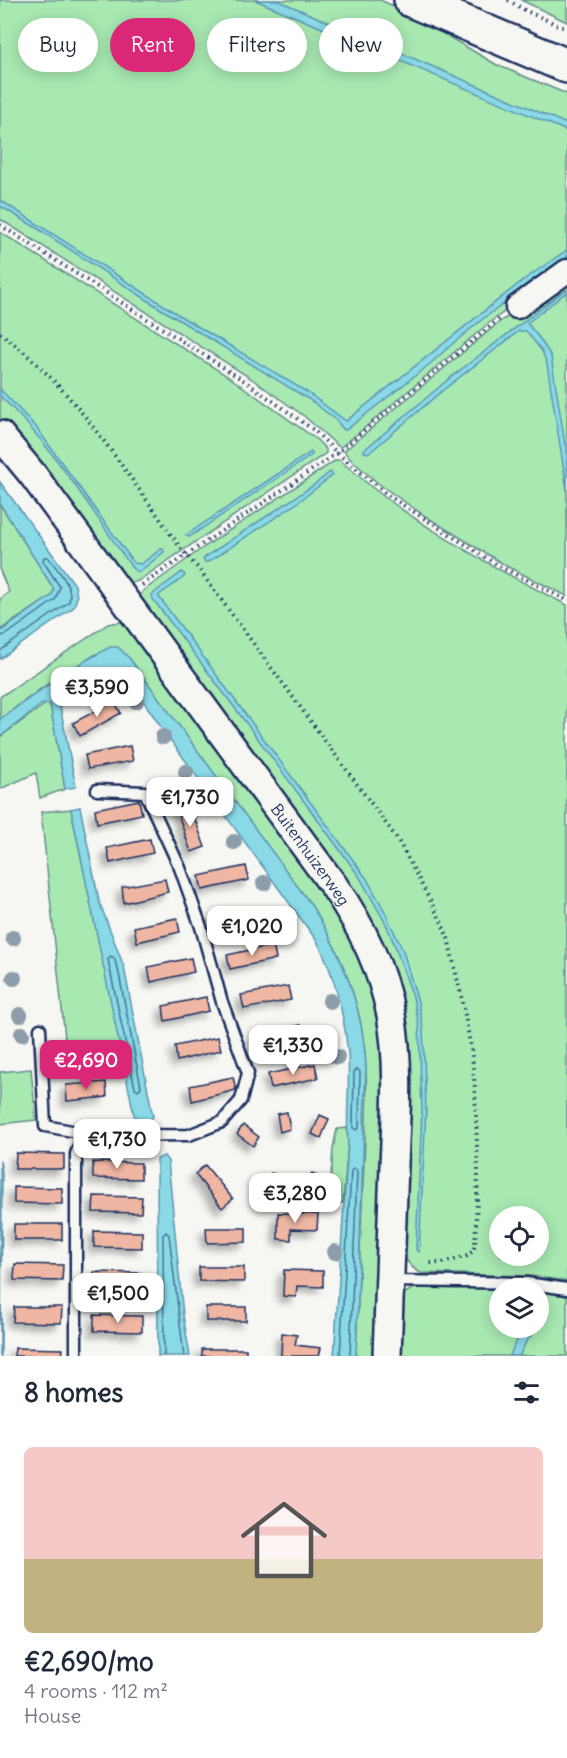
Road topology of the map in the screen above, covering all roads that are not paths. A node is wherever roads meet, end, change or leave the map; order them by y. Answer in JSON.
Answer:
{"nodes":[{"id":1,"x":411,"y":0,"type":"edge"},
{"id":2,"x":567,"y":66,"type":"edge"},
{"id":3,"x":567,"y":271,"type":"edge"},
{"id":4,"x":517,"y":306,"type":"road end"},
{"id":5,"x":0,"y":435,"type":"edge"},
{"id":6,"x":97,"y":790,"type":"dead end"},
{"id":7,"x":40,"y":1029,"type":"dead end"},
{"id":8,"x":84,"y":1133,"type":"junction"},
{"id":9,"x":390,"y":1272,"type":"junction"},
{"id":10,"x":567,"y":1289,"type":"edge"},
{"id":11,"x":76,"y":1356,"type":"edge"},
{"id":12,"x":387,"y":1356,"type":"edge"}],
"edges":[{"from":1,"to":2,"type":"main road"},
{"from":3,"to":4,"type":"street"},
{"from":5,"to":9,"type":"street","name":"Buitenhuizerweg"},
{"from":6,"to":8,"type":"lane"},
{"from":7,"to":8,"type":"lane"},
{"from":8,"to":11,"type":"lane"},
{"from":9,"to":10,"type":"lane"},
{"from":9,"to":12,"type":"street","name":"Buitenhuizerweg"}]}
